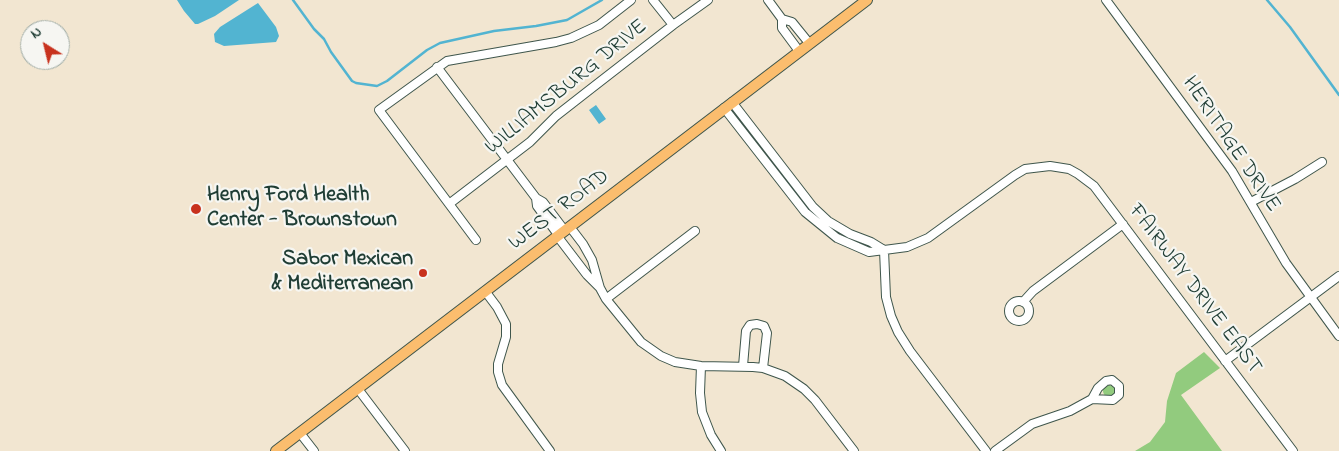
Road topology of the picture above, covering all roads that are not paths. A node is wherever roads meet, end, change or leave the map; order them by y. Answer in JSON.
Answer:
{"nodes":[{"id":1,"x":632,"y":0,"type":"edge"},
{"id":2,"x":654,"y":0,"type":"edge"},
{"id":3,"x":708,"y":0,"type":"edge"},
{"id":4,"x":768,"y":0,"type":"edge"},
{"id":5,"x":867,"y":0,"type":"edge"},
{"id":6,"x":1106,"y":0,"type":"edge"},
{"id":7,"x":782,"y":19,"type":"junction"},
{"id":8,"x":673,"y":25,"type":"junction"},
{"id":9,"x":809,"y":44,"type":"junction"},
{"id":10,"x":799,"y":52,"type":"junction"},
{"id":11,"x":436,"y":67,"type":"junction"},
{"id":12,"x":728,"y":105,"type":"junction"},
{"id":13,"x":507,"y":160,"type":"junction"},
{"id":14,"x":1322,"y":162,"type":"dead end"},
{"id":15,"x":790,"y":178,"type":"junction"},
{"id":16,"x":783,"y":184,"type":"junction"},
{"id":17,"x":1251,"y":202,"type":"junction"},
{"id":18,"x":449,"y":204,"type":"junction"},
{"id":19,"x":1123,"y":224,"type":"junction"},
{"id":20,"x":695,"y":232,"type":"dead end"},
{"id":21,"x":563,"y":233,"type":"junction"},
{"id":22,"x":476,"y":240,"type":"dead end"},
{"id":23,"x":884,"y":250,"type":"junction"},
{"id":24,"x":1339,"y":276,"type":"edge"},
{"id":25,"x":600,"y":288,"type":"junction"},
{"id":26,"x":485,"y":292,"type":"junction"},
{"id":27,"x":1310,"y":298,"type":"junction"},
{"id":28,"x":606,"y":299,"type":"junction"},
{"id":29,"x":1023,"y":302,"type":"dead end"},
{"id":30,"x":1339,"y":336,"type":"edge"},
{"id":31,"x":1225,"y":361,"type":"junction"},
{"id":32,"x":701,"y":366,"type":"junction"},
{"id":33,"x":742,"y":366,"type":"junction"},
{"id":34,"x":763,"y":368,"type":"junction"},
{"id":35,"x":358,"y":389,"type":"junction"},
{"id":36,"x":1092,"y":399,"type":"dead end"},
{"id":37,"x":300,"y":433,"type":"junction"},
{"id":38,"x":276,"y":451,"type":"edge"},
{"id":39,"x":314,"y":451,"type":"edge"},
{"id":40,"x":405,"y":451,"type":"edge"},
{"id":41,"x":550,"y":451,"type":"edge"},
{"id":42,"x":721,"y":451,"type":"edge"},
{"id":43,"x":854,"y":451,"type":"edge"},
{"id":44,"x":986,"y":451,"type":"edge"},
{"id":45,"x":995,"y":451,"type":"edge"},
{"id":46,"x":1293,"y":451,"type":"edge"}],
"edges":[{"from":1,"to":11,"type":"street"},
{"from":2,"to":8,"type":"street"},
{"from":3,"to":8,"type":"street","name":"WILLIAMSBURG DRIVE"},
{"from":4,"to":7,"type":"street"},
{"from":5,"to":9,"type":"main road","name":"WEST ROAD"},
{"from":6,"to":17,"type":"street","name":"HERITAGE DRIVE"},
{"from":7,"to":9,"type":"street"},
{"from":7,"to":10,"type":"street"},
{"from":8,"to":13,"type":"street","name":"WILLIAMSBURG DRIVE"},
{"from":9,"to":10,"type":"main road","name":"WEST ROAD"},
{"from":10,"to":12,"type":"main road","name":"WEST ROAD"},
{"from":11,"to":13,"type":"street"},
{"from":11,"to":18,"type":"street"},
{"from":12,"to":15,"type":"street"},
{"from":12,"to":16,"type":"street"},
{"from":12,"to":21,"type":"main road","name":"WEST ROAD"},
{"from":13,"to":18,"type":"street","name":"WILLIAMSBURG DRIVE"},
{"from":13,"to":21,"type":"street"},
{"from":14,"to":17,"type":"street"},
{"from":15,"to":16,"type":"street"},
{"from":15,"to":23,"type":"street"},
{"from":16,"to":23,"type":"street"},
{"from":17,"to":27,"type":"street","name":"HERITAGE DRIVE"},
{"from":18,"to":22,"type":"street"},
{"from":19,"to":23,"type":"street","name":"FAIRWAY DRIVE EAST"},
{"from":19,"to":29,"type":"street"},
{"from":19,"to":31,"type":"street","name":"FAIRWAY DRIVE EAST"},
{"from":20,"to":28,"type":"street"},
{"from":21,"to":25,"type":"street"},
{"from":21,"to":25,"type":"street"},
{"from":21,"to":26,"type":"main road","name":"WEST ROAD"},
{"from":23,"to":44,"type":"street"},
{"from":24,"to":27,"type":"street"},
{"from":25,"to":28,"type":"street"},
{"from":26,"to":35,"type":"main road","name":"WEST ROAD"},
{"from":26,"to":41,"type":"street"},
{"from":27,"to":30,"type":"street","name":"HERITAGE DRIVE"},
{"from":27,"to":31,"type":"street"},
{"from":28,"to":32,"type":"street"},
{"from":31,"to":46,"type":"street","name":"FAIRWAY DRIVE EAST"},
{"from":32,"to":33,"type":"street"},
{"from":32,"to":42,"type":"street"},
{"from":33,"to":34,"type":"street"},
{"from":33,"to":34,"type":"street"},
{"from":34,"to":43,"type":"street"},
{"from":35,"to":37,"type":"main road","name":"WEST ROAD"},
{"from":35,"to":40,"type":"street"},
{"from":36,"to":45,"type":"street"},
{"from":37,"to":38,"type":"main road","name":"WEST ROAD"},
{"from":37,"to":39,"type":"street"}]}
